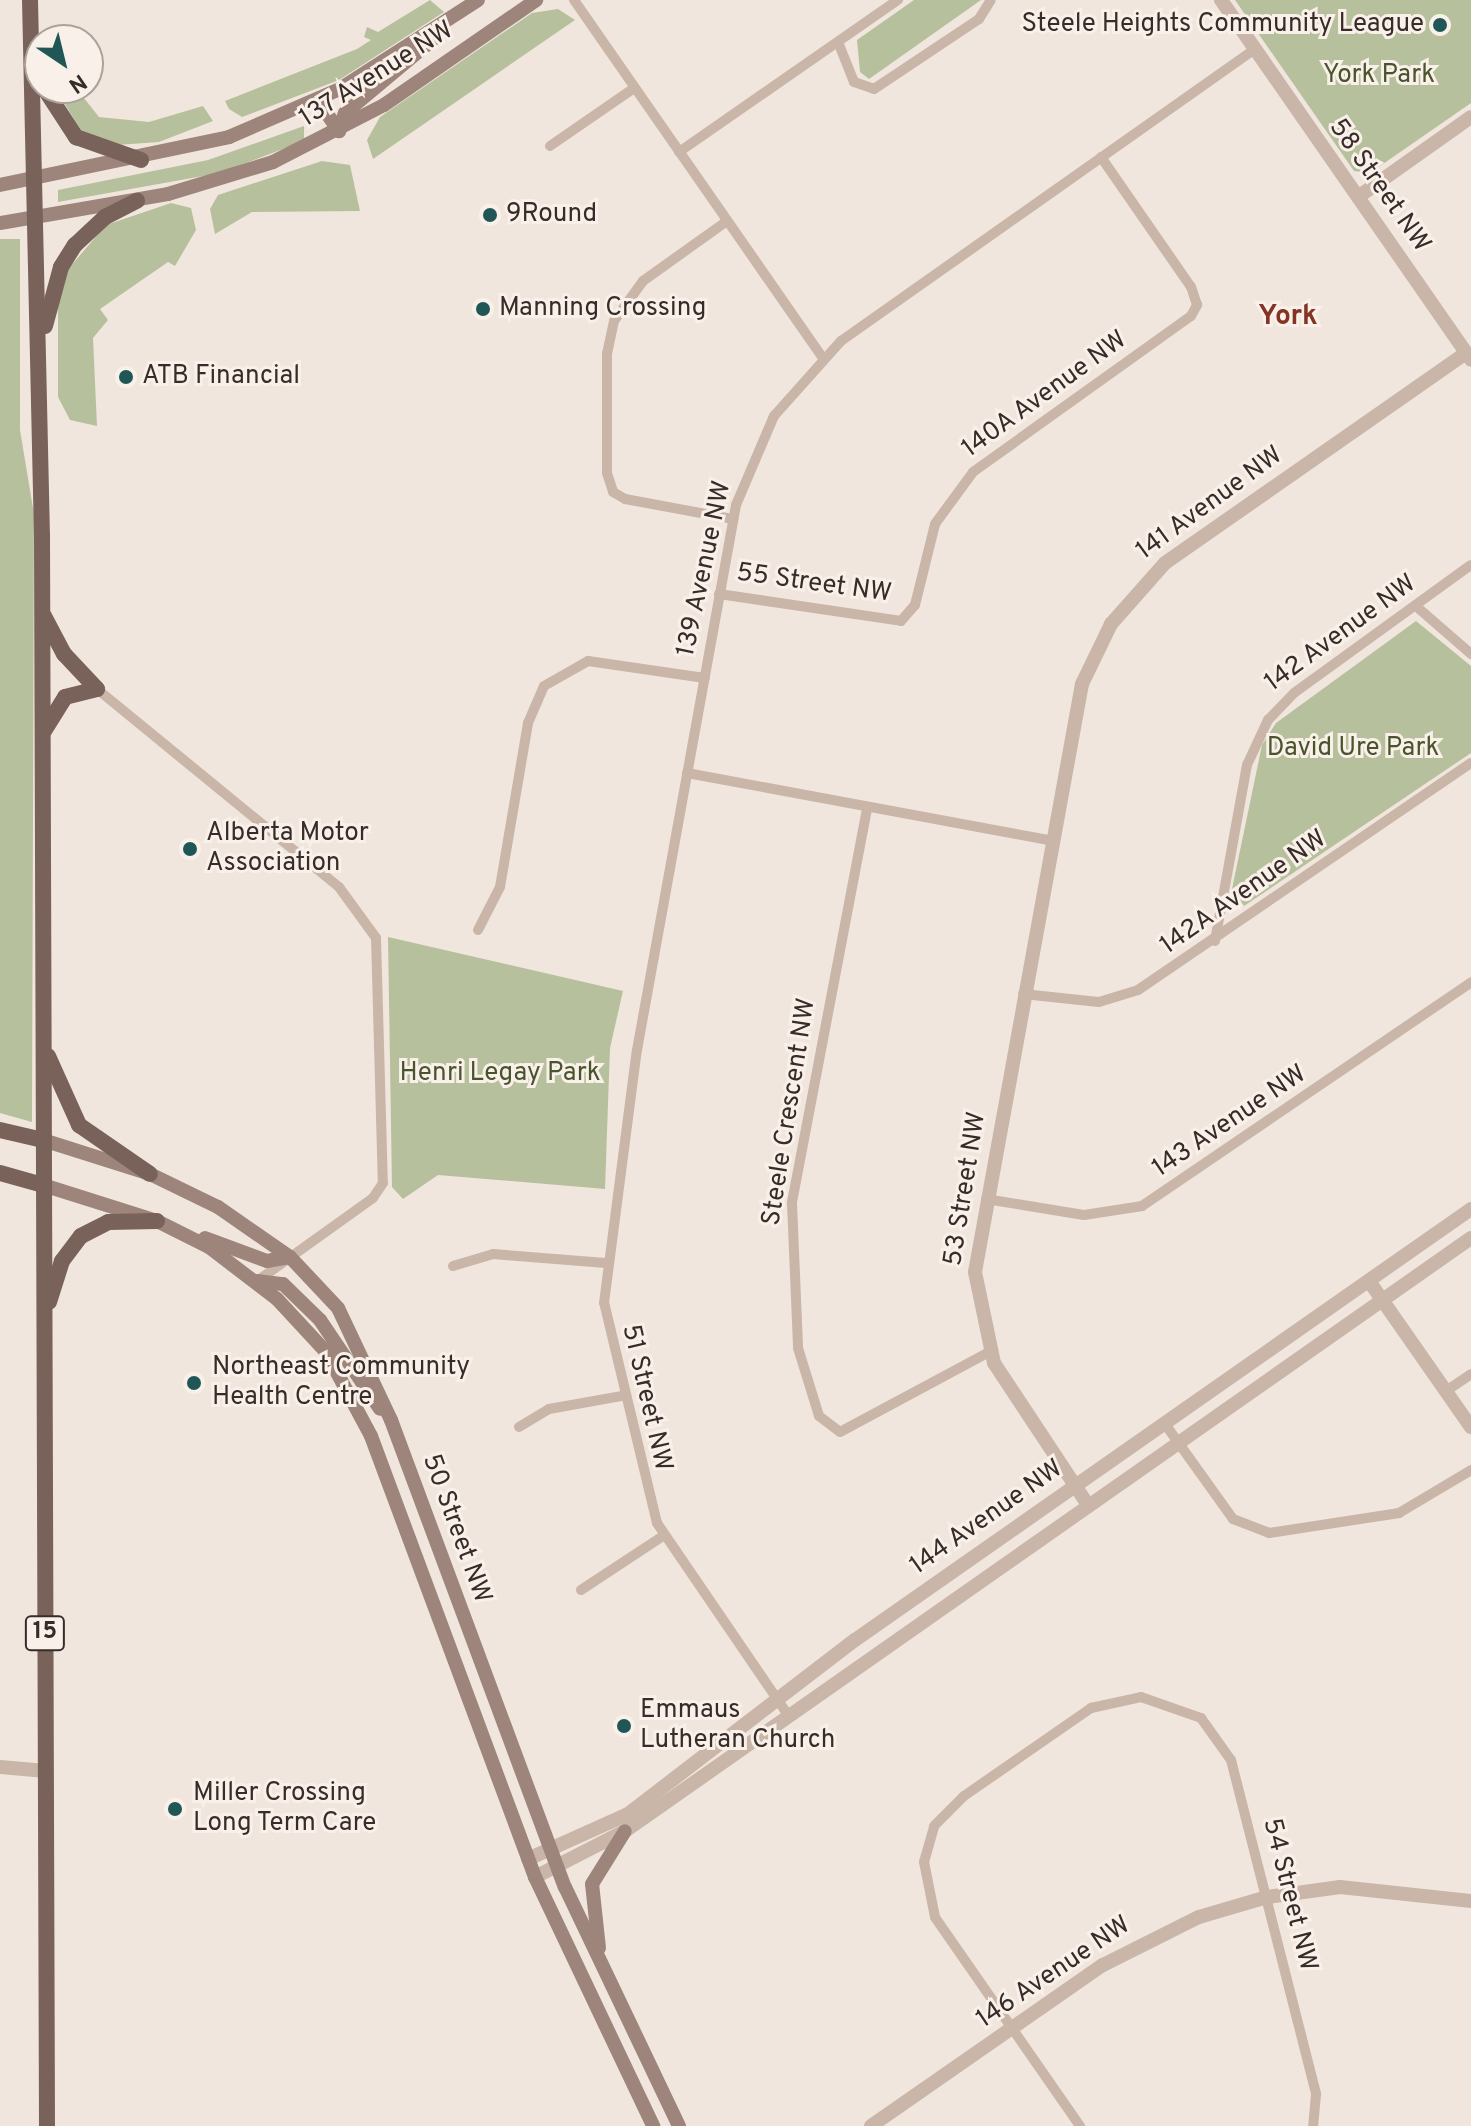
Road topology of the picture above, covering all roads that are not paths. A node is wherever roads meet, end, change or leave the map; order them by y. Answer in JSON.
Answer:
{"nodes":[{"id":1,"x":30,"y":0,"type":"edge"},
{"id":2,"x":478,"y":0,"type":"edge"},
{"id":3,"x":536,"y":0,"type":"edge"},
{"id":4,"x":898,"y":0,"type":"edge"},
{"id":5,"x":991,"y":0,"type":"edge"},
{"id":6,"x":1221,"y":0,"type":"edge"},
{"id":7,"x":580,"y":2,"type":"edge"},
{"id":8,"x":32,"y":24,"type":"edge"},
{"id":9,"x":838,"y":42,"type":"junction"},
{"id":10,"x":1255,"y":49,"type":"junction"},
{"id":11,"x":634,"y":88,"type":"junction"},
{"id":12,"x":318,"y":101,"type":"junction"},
{"id":13,"x":35,"y":104,"type":"edge"},
{"id":14,"x":54,"y":104,"type":"edge"},
{"id":15,"x":1471,"y":117,"type":"edge"},
{"id":16,"x":339,"y":131,"type":"junction"},
{"id":17,"x":550,"y":146,"type":"dead end"},
{"id":18,"x":679,"y":152,"type":"junction"},
{"id":19,"x":1101,"y":157,"type":"junction"},
{"id":20,"x":141,"y":160,"type":"junction"},
{"id":21,"x":36,"y":179,"type":"junction"},
{"id":22,"x":0,"y":185,"type":"edge"},
{"id":23,"x":1358,"y":197,"type":"junction"},
{"id":24,"x":137,"y":201,"type":"junction"},
{"id":25,"x":37,"y":217,"type":"junction"},
{"id":26,"x":727,"y":221,"type":"junction"},
{"id":27,"x":0,"y":223,"type":"edge"},
{"id":28,"x":39,"y":355,"type":"junction"},
{"id":29,"x":1468,"y":356,"type":"edge"},
{"id":30,"x":823,"y":358,"type":"junction"},
{"id":31,"x":733,"y":519,"type":"junction"},
{"id":32,"x":1471,"y":565,"type":"edge"},
{"id":33,"x":719,"y":594,"type":"junction"},
{"id":34,"x":1417,"y":607,"type":"junction"},
{"id":35,"x":42,"y":611,"type":"junction"},
{"id":36,"x":901,"y":621,"type":"joint"},
{"id":37,"x":1471,"y":654,"type":"edge"},
{"id":38,"x":705,"y":678,"type":"junction"},
{"id":39,"x":97,"y":689,"type":"junction"},
{"id":40,"x":42,"y":736,"type":"junction"},
{"id":41,"x":1471,"y":763,"type":"edge"},
{"id":42,"x":687,"y":773,"type":"junction"},
{"id":43,"x":867,"y":809,"type":"junction"},
{"id":44,"x":1050,"y":840,"type":"junction"},
{"id":45,"x":478,"y":930,"type":"dead end"},
{"id":46,"x":1215,"y":941,"type":"junction"},
{"id":47,"x":1471,"y":982,"type":"edge"},
{"id":48,"x":1023,"y":994,"type":"junction"},
{"id":49,"x":43,"y":1038,"type":"junction"},
{"id":50,"x":637,"y":1050,"type":"joint"},
{"id":51,"x":0,"y":1130,"type":"edge"},
{"id":52,"x":43,"y":1140,"type":"junction"},
{"id":53,"x":0,"y":1173,"type":"edge"},
{"id":54,"x":150,"y":1174,"type":"junction"},
{"id":55,"x":43,"y":1185,"type":"junction"},
{"id":56,"x":986,"y":1199,"type":"junction"},
{"id":57,"x":1471,"y":1209,"type":"edge"},
{"id":58,"x":162,"y":1223,"type":"junction"},
{"id":59,"x":1471,"y":1238,"type":"edge"},
{"id":60,"x":290,"y":1257,"type":"junction"},
{"id":61,"x":606,"y":1263,"type":"junction"},
{"id":62,"x":453,"y":1266,"type":"dead end"},
{"id":63,"x":257,"y":1281,"type":"junction"},
{"id":64,"x":1369,"y":1281,"type":"junction"},
{"id":65,"x":1383,"y":1300,"type":"junction"},
{"id":66,"x":43,"y":1323,"type":"junction"},
{"id":67,"x":989,"y":1352,"type":"junction"},
{"id":68,"x":1471,"y":1374,"type":"edge"},
{"id":69,"x":1446,"y":1391,"type":"junction"},
{"id":70,"x":621,"y":1396,"type":"junction"},
{"id":71,"x":391,"y":1420,"type":"junction"},
{"id":72,"x":1165,"y":1424,"type":"junction"},
{"id":73,"x":519,"y":1427,"type":"dead end"},
{"id":74,"x":1471,"y":1427,"type":"edge"},
{"id":75,"x":1179,"y":1443,"type":"junction"},
{"id":76,"x":1471,"y":1470,"type":"edge"},
{"id":77,"x":1075,"y":1485,"type":"junction"},
{"id":78,"x":1088,"y":1505,"type":"junction"},
{"id":79,"x":663,"y":1536,"type":"junction"},
{"id":80,"x":581,"y":1590,"type":"dead end"},
{"id":81,"x":777,"y":1699,"type":"junction"},
{"id":82,"x":788,"y":1715,"type":"junction"},
{"id":83,"x":0,"y":1767,"type":"edge"},
{"id":84,"x":46,"y":1771,"type":"junction"},
{"id":85,"x":625,"y":1831,"type":"junction"},
{"id":86,"x":550,"y":1851,"type":"junction"},
{"id":87,"x":528,"y":1859,"type":"junction"},
{"id":88,"x":557,"y":1868,"type":"junction"},
{"id":89,"x":535,"y":1877,"type":"junction"},
{"id":90,"x":1267,"y":1897,"type":"junction"},
{"id":91,"x":1471,"y":1901,"type":"edge"},
{"id":92,"x":611,"y":1991,"type":"junction"},
{"id":93,"x":1012,"y":2029,"type":"junction"},
{"id":94,"x":47,"y":2093,"type":"junction"},
{"id":95,"x":1315,"y":2120,"type":"edge"},
{"id":96,"x":47,"y":2126,"type":"edge"},
{"id":97,"x":55,"y":2126,"type":"edge"},
{"id":98,"x":653,"y":2126,"type":"edge"},
{"id":99,"x":679,"y":2126,"type":"edge"},
{"id":100,"x":871,"y":2126,"type":"edge"},
{"id":101,"x":1080,"y":2126,"type":"edge"}],
"edges":[{"from":1,"to":8,"type":"main road"},
{"from":2,"to":12,"type":"main road","name":"137 Avenue NW"},
{"from":2,"to":16,"type":"main road"},
{"from":3,"to":16,"type":"main road","name":"137 Avenue NW"},
{"from":4,"to":9,"type":"street"},
{"from":5,"to":9,"type":"street"},
{"from":6,"to":10,"type":"street","name":"58 Street NW"},
{"from":7,"to":11,"type":"street"},
{"from":9,"to":18,"type":"street"},
{"from":10,"to":19,"type":"street","name":"139 Avenue NW"},
{"from":10,"to":23,"type":"street","name":"58 Street NW"},
{"from":11,"to":17,"type":"street"},
{"from":11,"to":18,"type":"street"},
{"from":12,"to":16,"type":"main road"},
{"from":12,"to":20,"type":"main road","name":"137 Avenue NW"},
{"from":13,"to":21,"type":"main road"},
{"from":14,"to":20,"type":"main road"},
{"from":15,"to":23,"type":"street"},
{"from":16,"to":24,"type":"main road","name":"137 Avenue NW"},
{"from":18,"to":26,"type":"street"},
{"from":19,"to":30,"type":"street","name":"139 Avenue NW"},
{"from":19,"to":36,"type":"street","name":"140A Avenue NW"},
{"from":20,"to":21,"type":"main road","name":"137 Avenue NW"},
{"from":21,"to":22,"type":"main road","name":"137 Avenue NW"},
{"from":21,"to":25,"type":"main road"},
{"from":23,"to":29,"type":"street","name":"58 Street NW"},
{"from":24,"to":25,"type":"main road","name":"137 Avenue NW"},
{"from":24,"to":28,"type":"main road"},
{"from":25,"to":27,"type":"main road","name":"137 Avenue NW"},
{"from":25,"to":28,"type":"main road"},
{"from":26,"to":30,"type":"street"},
{"from":26,"to":31,"type":"street"},
{"from":28,"to":35,"type":"main road"},
{"from":29,"to":44,"type":"street","name":"141 Avenue NW"},
{"from":30,"to":31,"type":"street","name":"139 Avenue NW"},
{"from":31,"to":33,"type":"street","name":"139 Avenue NW"},
{"from":32,"to":34,"type":"street","name":"142 Avenue NW"},
{"from":33,"to":36,"type":"street","name":"55 Street NW"},
{"from":33,"to":38,"type":"street","name":"139 Avenue NW"},
{"from":34,"to":37,"type":"street"},
{"from":34,"to":46,"type":"street","name":"142 Avenue NW"},
{"from":35,"to":39,"type":"main road"},
{"from":35,"to":40,"type":"main road"},
{"from":38,"to":42,"type":"street","name":"139 Avenue NW"},
{"from":38,"to":45,"type":"street"},
{"from":39,"to":40,"type":"main road"},
{"from":39,"to":60,"type":"street"},
{"from":40,"to":49,"type":"main road"},
{"from":41,"to":46,"type":"street","name":"142A Avenue NW"},
{"from":42,"to":43,"type":"street"},
{"from":42,"to":50,"type":"street","name":"139 Avenue NW"},
{"from":43,"to":44,"type":"street"},
{"from":43,"to":67,"type":"street","name":"Steele Crescent NW"},
{"from":44,"to":48,"type":"street","name":"141 Avenue NW"},
{"from":46,"to":48,"type":"street","name":"142A Avenue NW"},
{"from":47,"to":56,"type":"street","name":"143 Avenue NW"},
{"from":48,"to":56,"type":"street","name":"53 Street NW"},
{"from":49,"to":52,"type":"main road"},
{"from":49,"to":54,"type":"main road"},
{"from":50,"to":61,"type":"street","name":"51 Street NW"},
{"from":51,"to":52,"type":"main road","name":"50 Street NW"},
{"from":52,"to":54,"type":"main road","name":"50 Street NW"},
{"from":52,"to":55,"type":"main road"},
{"from":53,"to":55,"type":"main road","name":"50 Street NW"},
{"from":54,"to":60,"type":"main road","name":"50 Street NW"},
{"from":55,"to":58,"type":"main road","name":"50 Street NW"},
{"from":55,"to":66,"type":"main road"},
{"from":56,"to":67,"type":"street","name":"53 Street NW"},
{"from":57,"to":64,"type":"street","name":"144 Avenue NW"},
{"from":58,"to":60,"type":"main road"},
{"from":58,"to":63,"type":"main road","name":"50 Street NW"},
{"from":58,"to":66,"type":"main road"},
{"from":59,"to":65,"type":"street","name":"144 Avenue NW"},
{"from":60,"to":63,"type":"street"},
{"from":60,"to":71,"type":"main road","name":"50 Street NW"},
{"from":61,"to":62,"type":"street"},
{"from":61,"to":70,"type":"street","name":"51 Street NW"},
{"from":63,"to":71,"type":"main road"},
{"from":63,"to":87,"type":"main road","name":"50 Street NW"},
{"from":64,"to":65,"type":"street"},
{"from":64,"to":72,"type":"street","name":"144 Avenue NW"},
{"from":65,"to":69,"type":"street"},
{"from":65,"to":75,"type":"street","name":"144 Avenue NW"},
{"from":66,"to":84,"type":"main road","number":"15"},
{"from":67,"to":77,"type":"street","name":"53 Street NW"},
{"from":68,"to":69,"type":"street"},
{"from":69,"to":74,"type":"street"},
{"from":70,"to":73,"type":"street"},
{"from":70,"to":79,"type":"street","name":"51 Street NW"},
{"from":71,"to":86,"type":"main road","name":"50 Street NW"},
{"from":72,"to":75,"type":"street"},
{"from":72,"to":77,"type":"street","name":"144 Avenue NW"},
{"from":75,"to":76,"type":"street"},
{"from":75,"to":78,"type":"street","name":"144 Avenue NW"},
{"from":77,"to":78,"type":"street","name":"53 Street NW"},
{"from":77,"to":81,"type":"street","name":"144 Avenue NW"},
{"from":78,"to":82,"type":"street","name":"144 Avenue NW"},
{"from":79,"to":80,"type":"street"},
{"from":79,"to":81,"type":"street","name":"51 Street NW"},
{"from":81,"to":82,"type":"street","name":"51 Street NW"},
{"from":81,"to":86,"type":"street","name":"144 Avenue NW"},
{"from":82,"to":85,"type":"street","name":"144 Avenue NW"},
{"from":83,"to":84,"type":"street"},
{"from":84,"to":94,"type":"main road"},
{"from":85,"to":88,"type":"street","name":"144 Avenue NW"},
{"from":85,"to":92,"type":"main road"},
{"from":86,"to":87,"type":"street","name":"144 Avenue NW"},
{"from":86,"to":88,"type":"main road","name":"50 Street NW"},
{"from":87,"to":89,"type":"main road","name":"50 Street NW"},
{"from":88,"to":89,"type":"street","name":"144 Avenue NW"},
{"from":88,"to":92,"type":"main road","name":"50 Street NW"},
{"from":89,"to":98,"type":"main road","name":"50 Street NW"},
{"from":90,"to":91,"type":"street","name":"146 Avenue NW"},
{"from":90,"to":93,"type":"street","name":"146 Avenue NW"},
{"from":90,"to":93,"type":"street","name":"54 Street NW"},
{"from":90,"to":95,"type":"street","name":"54 Street NW"},
{"from":92,"to":99,"type":"main road","name":"50 Street NW"},
{"from":93,"to":100,"type":"street","name":"146 Avenue NW"},
{"from":93,"to":101,"type":"street"},
{"from":94,"to":96,"type":"main road"},
{"from":94,"to":97,"type":"main road"}]}
